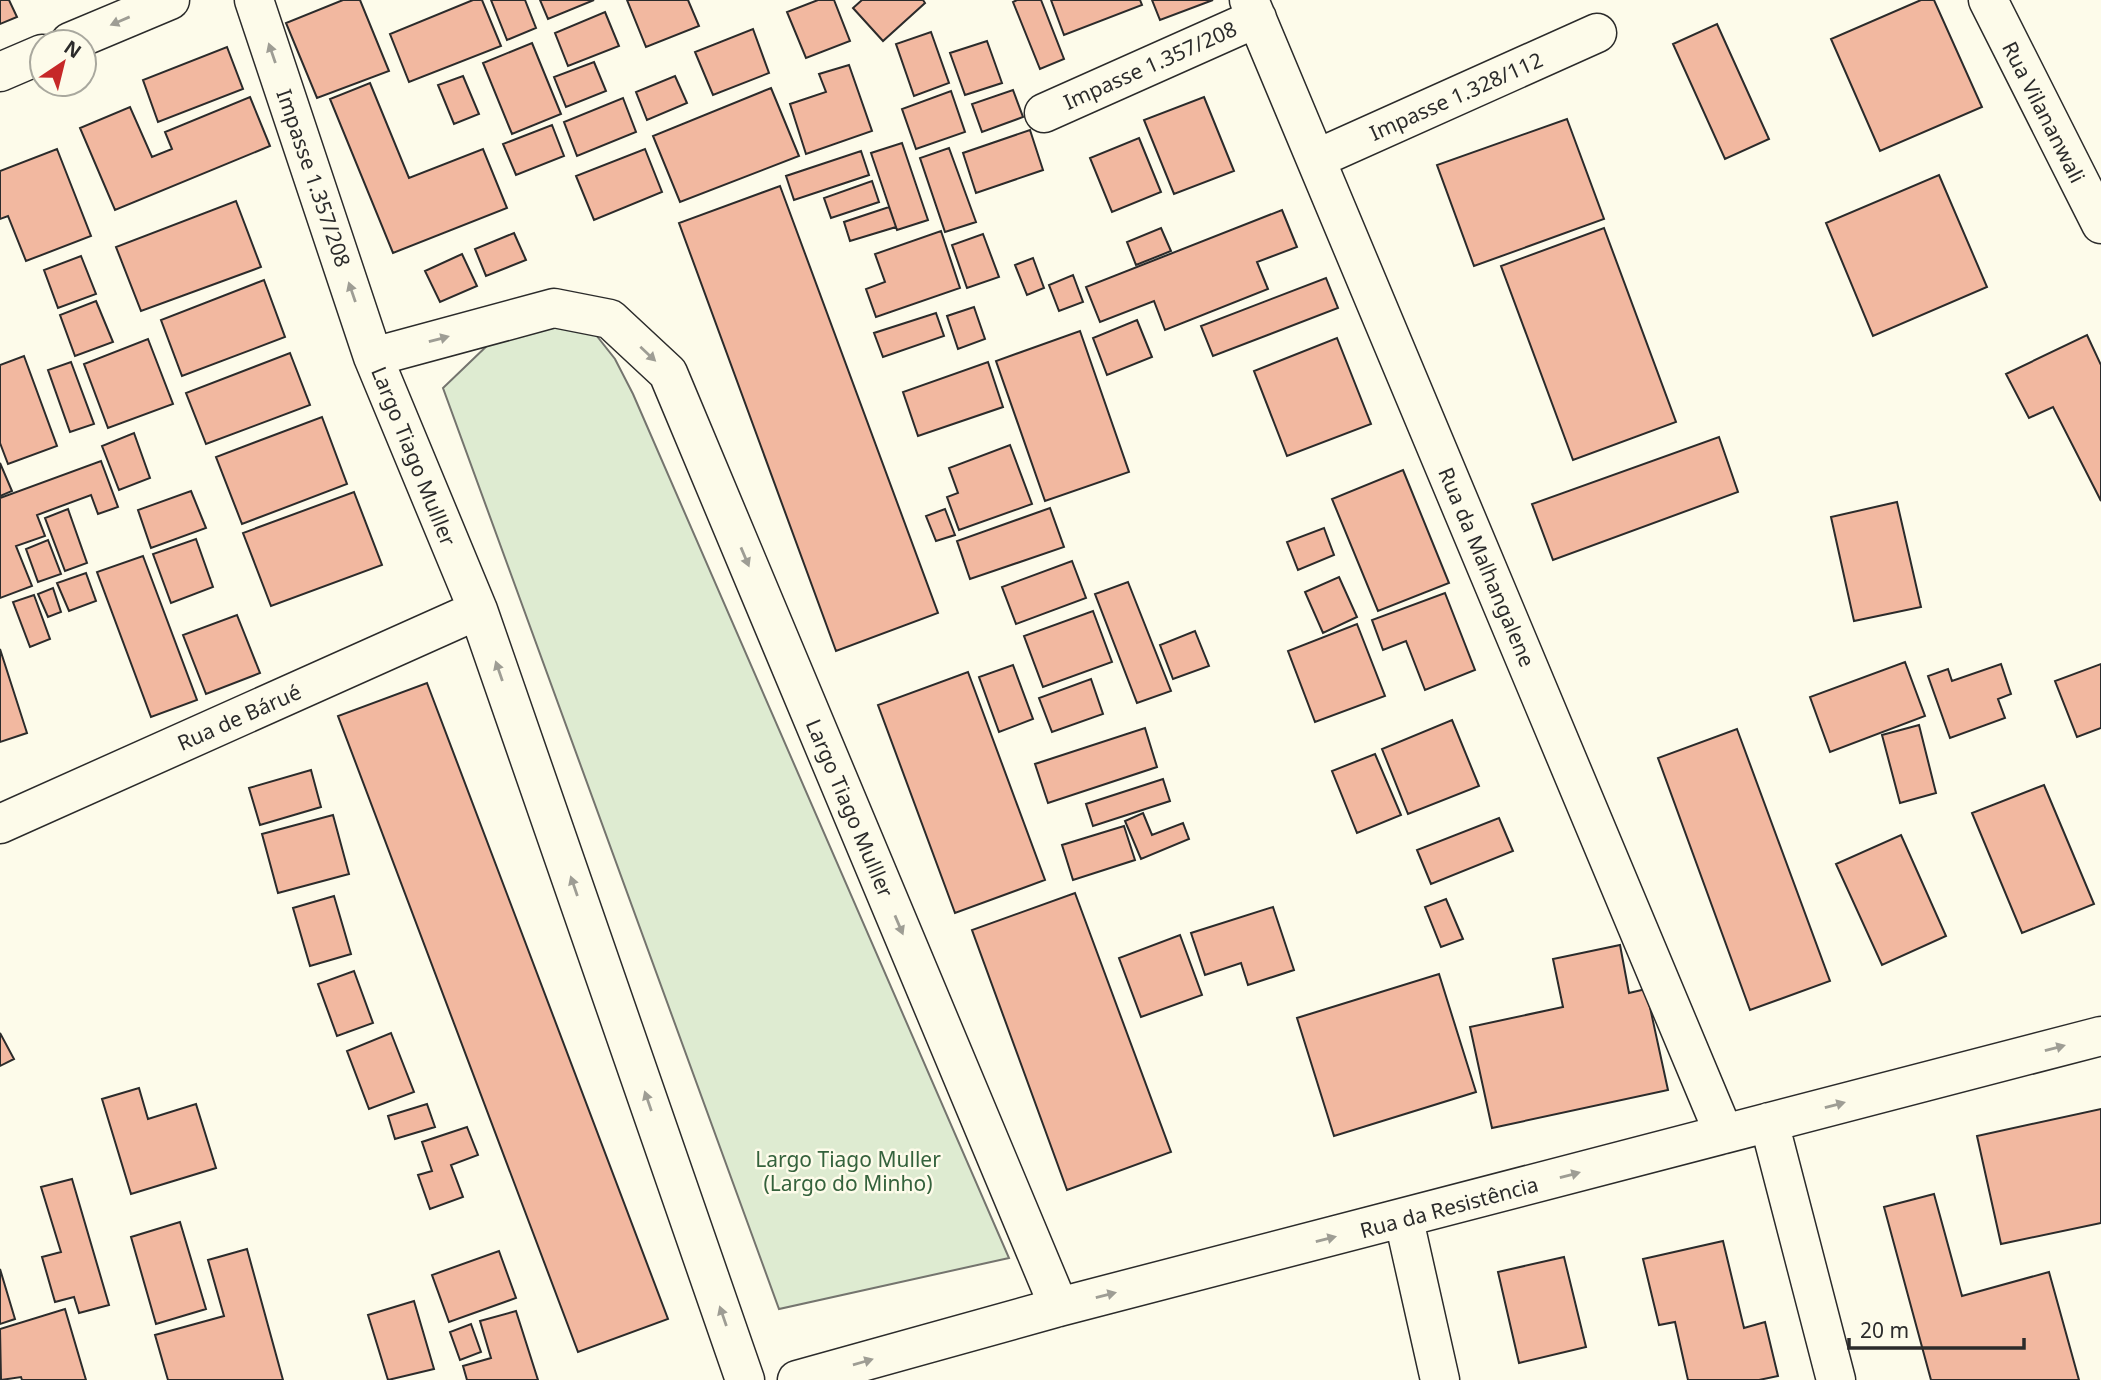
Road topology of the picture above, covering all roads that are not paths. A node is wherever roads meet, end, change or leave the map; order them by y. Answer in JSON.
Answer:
{"nodes":[{"id":1,"x":170,"y":0,"type":"edge"},
{"id":2,"x":254,"y":0,"type":"edge"},
{"id":3,"x":1988,"y":0,"type":"edge"},
{"id":4,"x":1253,"y":9,"type":"edge"},
{"id":5,"x":98,"y":30,"type":"edge"},
{"id":6,"x":1597,"y":33,"type":"dead end"},
{"id":7,"x":28,"y":60,"type":"edge"},
{"id":8,"x":0,"y":72,"type":"edge"},
{"id":9,"x":1044,"y":113,"type":"dead end"},
{"id":10,"x":1315,"y":159,"type":"junction"},
{"id":11,"x":2101,"y":224,"type":"edge"},
{"id":12,"x":373,"y":357,"type":"junction"},
{"id":13,"x":478,"y":610,"type":"junction"},
{"id":14,"x":0,"y":824,"type":"edge"},
{"id":15,"x":2101,"y":1036,"type":"edge"},
{"id":16,"x":1769,"y":1122,"type":"junction"},
{"id":17,"x":1724,"y":1134,"type":"junction"},
{"id":18,"x":1404,"y":1220,"type":"junction"},
{"id":19,"x":1059,"y":1307,"type":"junction"},
{"id":20,"x":745,"y":1380,"type":"edge"},
{"id":21,"x":797,"y":1380,"type":"edge"},
{"id":22,"x":1440,"y":1380,"type":"edge"},
{"id":23,"x":1836,"y":1380,"type":"edge"}],
"edges":[{"from":1,"to":5,"type":"street","one_way":true},
{"from":12,"to":2,"type":"street","name":"Impasse 1.357/208","one_way":true},
{"from":3,"to":11,"type":"street","name":"Rua Vilananwali"},
{"from":4,"to":9,"type":"street","name":"Impasse 1.357/208"},
{"from":4,"to":10,"type":"street","name":"Rua da Malhangalene"},
{"from":6,"to":10,"type":"street","name":"Impasse 1.328/112"},
{"from":7,"to":8,"type":"street"},
{"from":10,"to":17,"type":"street","name":"Rua da Malhangalene"},
{"from":12,"to":13,"type":"street","name":"Largo Tiago Mulller"},
{"from":12,"to":19,"type":"street","name":"Largo Tiago Mulller","one_way":true},
{"from":13,"to":14,"type":"street","name":"Rua de Bárué"},
{"from":20,"to":13,"type":"street","name":"Largo Tiago Mulller","one_way":true},
{"from":16,"to":15,"type":"street","name":"Rua da Resistência","one_way":true},
{"from":16,"to":17,"type":"street","name":"Rua da Resistência"},
{"from":16,"to":23,"type":"street"},
{"from":18,"to":17,"type":"street","name":"Rua da Resistência","one_way":true},
{"from":19,"to":18,"type":"street","name":"Rua da Resistência","one_way":true},
{"from":18,"to":22,"type":"street"},
{"from":21,"to":19,"type":"street","name":"Rua da Resistência","one_way":true}]}
